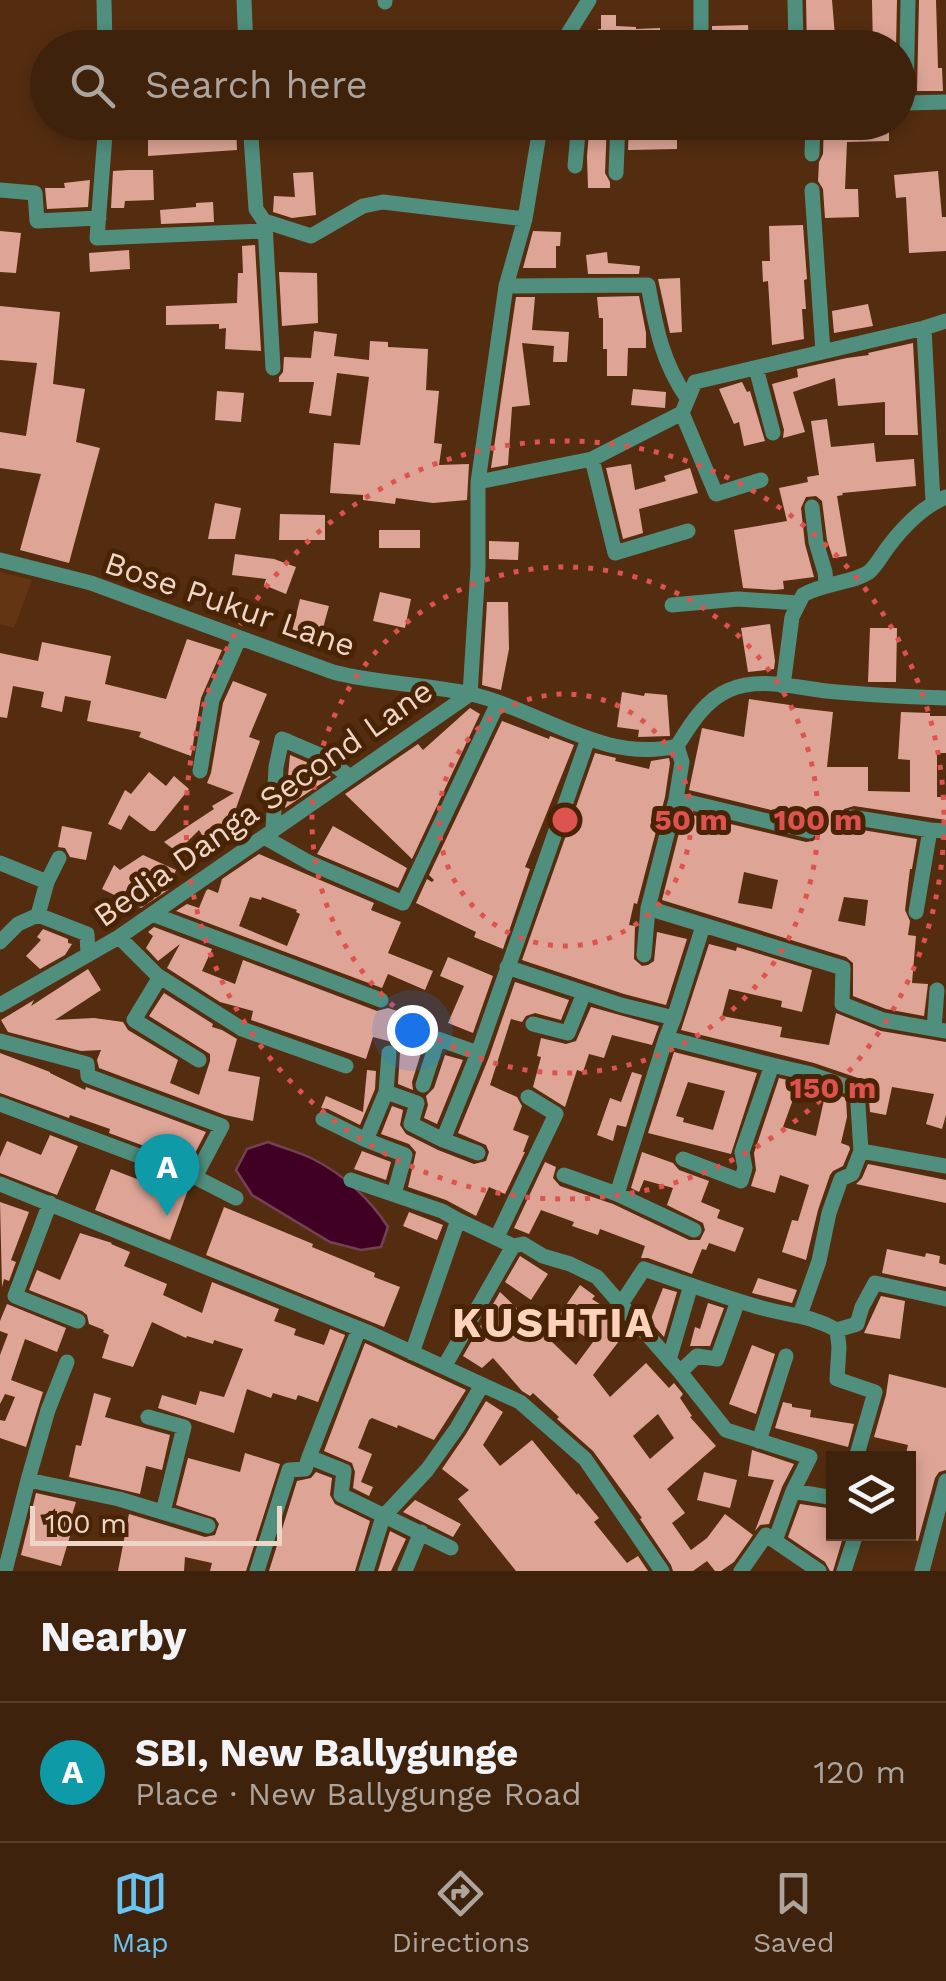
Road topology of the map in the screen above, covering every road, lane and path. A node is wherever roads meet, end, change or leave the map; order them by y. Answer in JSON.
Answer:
{"nodes":[{"id":1,"x":104,"y":0,"type":"edge"},
{"id":2,"x":244,"y":0,"type":"edge"},
{"id":3,"x":589,"y":0,"type":"edge"},
{"id":4,"x":701,"y":0,"type":"edge"},
{"id":5,"x":796,"y":0,"type":"edge"},
{"id":6,"x":908,"y":0,"type":"edge"},
{"id":7,"x":105,"y":30,"type":"edge"},
{"id":8,"x":245,"y":30,"type":"edge"},
{"id":9,"x":570,"y":30,"type":"edge"},
{"id":10,"x":701,"y":30,"type":"edge"},
{"id":11,"x":796,"y":30,"type":"edge"},
{"id":12,"x":906,"y":30,"type":"edge"},
{"id":13,"x":946,"y":102,"type":"edge"},
{"id":14,"x":916,"y":103,"type":"edge"},
{"id":15,"x":107,"y":140,"type":"edge"},
{"id":16,"x":251,"y":140,"type":"edge"},
{"id":17,"x":538,"y":140,"type":"edge"},
{"id":18,"x":577,"y":140,"type":"edge"},
{"id":19,"x":617,"y":140,"type":"edge"},
{"id":20,"x":812,"y":140,"type":"edge"},
{"id":21,"x":812,"y":154,"type":"dead end"},
{"id":22,"x":575,"y":166,"type":"dead end"},
{"id":23,"x":616,"y":174,"type":"dead end"},
{"id":24,"x":0,"y":190,"type":"edge"},
{"id":25,"x":812,"y":190,"type":"dead end"},
{"id":26,"x":99,"y":218,"type":"junction"},
{"id":27,"x":524,"y":219,"type":"junction"},
{"id":28,"x":264,"y":221,"type":"junction"},
{"id":29,"x":506,"y":286,"type":"junction"},
{"id":30,"x":946,"y":321,"type":"edge"},
{"id":31,"x":924,"y":328,"type":"junction"},
{"id":32,"x":823,"y":352,"type":"junction"},
{"id":33,"x":273,"y":368,"type":"dead end"},
{"id":34,"x":756,"y":368,"type":"junction"},
{"id":35,"x":685,"y":406,"type":"junction"},
{"id":36,"x":773,"y":433,"type":"dead end"},
{"id":37,"x":592,"y":458,"type":"junction"},
{"id":38,"x":761,"y":480,"type":"dead end"},
{"id":39,"x":478,"y":482,"type":"junction"},
{"id":40,"x":939,"y":500,"type":"edge"},
{"id":41,"x":812,"y":508,"type":"dead end"},
{"id":42,"x":688,"y":530,"type":"dead end"},
{"id":43,"x":0,"y":560,"type":"edge"},
{"id":44,"x":826,"y":584,"type":"junction"},
{"id":45,"x":798,"y":603,"type":"junction"},
{"id":46,"x":672,"y":605,"type":"dead end"},
{"id":47,"x":239,"y":639,"type":"junction"},
{"id":48,"x":783,"y":686,"type":"junction"},
{"id":49,"x":470,"y":694,"type":"junction"},
{"id":50,"x":946,"y":698,"type":"edge"},
{"id":51,"x":498,"y":703,"type":"junction"},
{"id":52,"x":588,"y":739,"type":"junction"},
{"id":53,"x":677,"y":746,"type":"junction"},
{"id":54,"x":200,"y":771,"type":"dead end"},
{"id":55,"x":350,"y":776,"type":"junction"},
{"id":56,"x":676,"y":799,"type":"junction"},
{"id":57,"x":852,"y":817,"type":"dead end"},
{"id":58,"x":938,"y":830,"type":"edge"},
{"id":59,"x":809,"y":831,"type":"dead end"},
{"id":60,"x":268,"y":834,"type":"junction"},
{"id":61,"x":59,"y":858,"type":"dead end"},
{"id":62,"x":0,"y":863,"type":"edge"},
{"id":63,"x":47,"y":882,"type":"junction"},
{"id":64,"x":648,"y":908,"type":"junction"},
{"id":65,"x":916,"y":912,"type":"dead end"},
{"id":66,"x":152,"y":914,"type":"junction"},
{"id":67,"x":38,"y":915,"type":"junction"},
{"id":68,"x":703,"y":926,"type":"junction"},
{"id":69,"x":119,"y":937,"type":"junction"},
{"id":70,"x":0,"y":942,"type":"edge"},
{"id":71,"x":88,"y":956,"type":"junction"},
{"id":72,"x":644,"y":956,"type":"dead end"},
{"id":73,"x":507,"y":967,"type":"junction"},
{"id":74,"x":160,"y":977,"type":"junction"},
{"id":75,"x":937,"y":990,"type":"dead end"},
{"id":76,"x":584,"y":993,"type":"junction"},
{"id":77,"x":381,"y":1000,"type":"dead end"},
{"id":78,"x":0,"y":1005,"type":"edge"},
{"id":79,"x":674,"y":1018,"type":"junction"},
{"id":80,"x":532,"y":1024,"type":"dead end"},
{"id":81,"x":940,"y":1030,"type":"edge"},
{"id":82,"x":666,"y":1038,"type":"junction"},
{"id":83,"x":0,"y":1041,"type":"edge"},
{"id":84,"x":478,"y":1052,"type":"junction"},
{"id":85,"x":389,"y":1053,"type":"dead end"},
{"id":86,"x":199,"y":1060,"type":"dead end"},
{"id":87,"x":772,"y":1065,"type":"junction"},
{"id":88,"x":346,"y":1066,"type":"dead end"},
{"id":89,"x":423,"y":1085,"type":"dead end"},
{"id":90,"x":386,"y":1092,"type":"junction"},
{"id":91,"x":528,"y":1097,"type":"dead end"},
{"id":92,"x":0,"y":1104,"type":"edge"},
{"id":93,"x":380,"y":1112,"type":"junction"},
{"id":94,"x":323,"y":1119,"type":"dead end"},
{"id":95,"x":411,"y":1124,"type":"junction"},
{"id":96,"x":366,"y":1140,"type":"junction"},
{"id":97,"x":443,"y":1140,"type":"junction"},
{"id":98,"x":861,"y":1151,"type":"junction"},
{"id":99,"x":478,"y":1153,"type":"dead end"},
{"id":100,"x":683,"y":1158,"type":"dead end"},
{"id":101,"x":946,"y":1166,"type":"edge"},
{"id":102,"x":564,"y":1175,"type":"dead end"},
{"id":103,"x":195,"y":1177,"type":"junction"},
{"id":104,"x":351,"y":1180,"type":"dead end"},
{"id":105,"x":0,"y":1184,"type":"edge"},
{"id":106,"x":394,"y":1194,"type":"junction"},
{"id":107,"x":616,"y":1194,"type":"junction"},
{"id":108,"x":236,"y":1198,"type":"dead end"},
{"id":109,"x":50,"y":1203,"type":"junction"},
{"id":110,"x":458,"y":1220,"type":"junction"},
{"id":111,"x":694,"y":1230,"type":"dead end"},
{"id":112,"x":496,"y":1237,"type":"junction"},
{"id":113,"x":513,"y":1246,"type":"junction"},
{"id":114,"x":691,"y":1285,"type":"junction"},
{"id":115,"x":946,"y":1299,"type":"edge"},
{"id":116,"x":738,"y":1301,"type":"junction"},
{"id":117,"x":622,"y":1304,"type":"junction"},
{"id":118,"x":800,"y":1315,"type":"junction"},
{"id":119,"x":78,"y":1321,"type":"dead end"},
{"id":120,"x":359,"y":1329,"type":"junction"},
{"id":121,"x":836,"y":1330,"type":"junction"},
{"id":122,"x":412,"y":1352,"type":"junction"},
{"id":123,"x":786,"y":1356,"type":"dead end"},
{"id":124,"x":66,"y":1362,"type":"dead end"},
{"id":125,"x":674,"y":1366,"type":"junction"},
{"id":126,"x":444,"y":1368,"type":"junction"},
{"id":127,"x":482,"y":1385,"type":"junction"},
{"id":128,"x":148,"y":1417,"type":"dead end"},
{"id":129,"x":759,"y":1441,"type":"junction"},
{"id":130,"x":858,"y":1451,"type":"edge"},
{"id":131,"x":309,"y":1457,"type":"junction"},
{"id":132,"x":28,"y":1480,"type":"junction"},
{"id":133,"x":946,"y":1481,"type":"edge"},
{"id":134,"x":792,"y":1492,"type":"junction"},
{"id":135,"x":826,"y":1497,"type":"edge"},
{"id":136,"x":163,"y":1512,"type":"junction"},
{"id":137,"x":384,"y":1517,"type":"junction"},
{"id":138,"x":208,"y":1526,"type":"dead end"},
{"id":139,"x":421,"y":1532,"type":"junction"},
{"id":140,"x":939,"y":1534,"type":"edge"},
{"id":141,"x":775,"y":1541,"type":"junction"},
{"id":142,"x":854,"y":1541,"type":"edge"},
{"id":143,"x":451,"y":1548,"type":"dead end"},
{"id":144,"x":5,"y":1571,"type":"edge"},
{"id":145,"x":257,"y":1571,"type":"edge"},
{"id":146,"x":366,"y":1571,"type":"edge"},
{"id":147,"x":405,"y":1571,"type":"edge"},
{"id":148,"x":662,"y":1571,"type":"edge"},
{"id":149,"x":741,"y":1571,"type":"edge"},
{"id":150,"x":819,"y":1571,"type":"edge"},
{"id":151,"x":844,"y":1571,"type":"edge"},
{"id":152,"x":922,"y":1571,"type":"edge"}],
"edges":[{"from":1,"to":7,"type":"street"},
{"from":2,"to":8,"type":"street"},
{"from":3,"to":9,"type":"street"},
{"from":4,"to":10,"type":"street"},
{"from":5,"to":11,"type":"street"},
{"from":6,"to":12,"type":"street"},
{"from":13,"to":14,"type":"street"},
{"from":15,"to":26,"type":"street"},
{"from":16,"to":28,"type":"street"},
{"from":17,"to":27,"type":"street","name":"Bedia Danga Second Lane"},
{"from":18,"to":22,"type":"street"},
{"from":19,"to":23,"type":"street"},
{"from":20,"to":21,"type":"street"},
{"from":24,"to":26,"type":"street"},
{"from":25,"to":32,"type":"street"},
{"from":26,"to":28,"type":"street"},
{"from":27,"to":28,"type":"street"},
{"from":27,"to":29,"type":"street","name":"Bedia Danga Second Lane"},
{"from":28,"to":33,"type":"street"},
{"from":29,"to":35,"type":"street"},
{"from":29,"to":39,"type":"street","name":"Bedia Danga Second Lane"},
{"from":30,"to":31,"type":"street"},
{"from":31,"to":32,"type":"street"},
{"from":31,"to":40,"type":"street"},
{"from":32,"to":34,"type":"street"},
{"from":34,"to":35,"type":"street"},
{"from":34,"to":36,"type":"street"},
{"from":35,"to":37,"type":"street"},
{"from":35,"to":38,"type":"street"},
{"from":37,"to":39,"type":"street"},
{"from":37,"to":42,"type":"street"},
{"from":39,"to":49,"type":"street","name":"Bedia Danga Second Lane"},
{"from":40,"to":44,"type":"street"},
{"from":41,"to":44,"type":"street"},
{"from":43,"to":47,"type":"street","name":"Bose Pukur Lane"},
{"from":44,"to":45,"type":"street"},
{"from":45,"to":46,"type":"street"},
{"from":45,"to":48,"type":"street"},
{"from":47,"to":49,"type":"street","name":"Bose Pukur Lane"},
{"from":47,"to":54,"type":"street"},
{"from":48,"to":50,"type":"street"},
{"from":48,"to":53,"type":"street"},
{"from":49,"to":51,"type":"street","name":"Bose Pukur Lane"},
{"from":49,"to":55,"type":"street","name":"Bedia Danga Second Lane"},
{"from":51,"to":52,"type":"street","name":"Bose Pukur Lane"},
{"from":51,"to":60,"type":"street"},
{"from":52,"to":53,"type":"street","name":"Bose Pukur Lane"},
{"from":52,"to":73,"type":"street"},
{"from":53,"to":56,"type":"street"},
{"from":55,"to":60,"type":"street","name":"Bedia Danga Second Lane"},
{"from":55,"to":60,"type":"street"},
{"from":56,"to":59,"type":"street"},
{"from":56,"to":64,"type":"street"},
{"from":57,"to":58,"type":"street"},
{"from":58,"to":65,"type":"street"},
{"from":60,"to":66,"type":"street","name":"Bedia Danga Second Lane"},
{"from":61,"to":63,"type":"street"},
{"from":62,"to":63,"type":"street"},
{"from":63,"to":67,"type":"street"},
{"from":64,"to":68,"type":"street"},
{"from":64,"to":72,"type":"street"},
{"from":66,"to":69,"type":"street","name":"Bedia Danga Second Lane"},
{"from":66,"to":77,"type":"street"},
{"from":67,"to":70,"type":"street"},
{"from":67,"to":71,"type":"street"},
{"from":68,"to":79,"type":"street"},
{"from":68,"to":81,"type":"street"},
{"from":69,"to":71,"type":"street","name":"Bedia Danga Second Lane"},
{"from":69,"to":74,"type":"street"},
{"from":71,"to":78,"type":"street","name":"Bedia Danga Second Lane"},
{"from":73,"to":76,"type":"street"},
{"from":73,"to":84,"type":"street"},
{"from":74,"to":86,"type":"street"},
{"from":74,"to":88,"type":"street"},
{"from":75,"to":81,"type":"street"},
{"from":76,"to":79,"type":"street"},
{"from":76,"to":80,"type":"street"},
{"from":79,"to":82,"type":"street"},
{"from":82,"to":87,"type":"street"},
{"from":82,"to":107,"type":"street"},
{"from":83,"to":103,"type":"street"},
{"from":84,"to":89,"type":"street"},
{"from":84,"to":97,"type":"street"},
{"from":85,"to":90,"type":"street"},
{"from":87,"to":98,"type":"street"},
{"from":87,"to":100,"type":"street"},
{"from":90,"to":93,"type":"street"},
{"from":90,"to":95,"type":"street"},
{"from":91,"to":112,"type":"street"},
{"from":92,"to":103,"type":"street"},
{"from":93,"to":95,"type":"street"},
{"from":93,"to":96,"type":"street"},
{"from":94,"to":96,"type":"street"},
{"from":95,"to":97,"type":"street"},
{"from":96,"to":106,"type":"street"},
{"from":97,"to":99,"type":"street"},
{"from":98,"to":101,"type":"street"},
{"from":98,"to":118,"type":"street"},
{"from":102,"to":107,"type":"street"},
{"from":103,"to":108,"type":"street"},
{"from":104,"to":106,"type":"street"},
{"from":105,"to":109,"type":"street"},
{"from":106,"to":110,"type":"street"},
{"from":107,"to":111,"type":"street"},
{"from":109,"to":119,"type":"street"},
{"from":109,"to":120,"type":"street"},
{"from":110,"to":112,"type":"street"},
{"from":110,"to":122,"type":"street"},
{"from":112,"to":113,"type":"street"},
{"from":113,"to":117,"type":"street"},
{"from":113,"to":126,"type":"street"},
{"from":114,"to":116,"type":"street"},
{"from":114,"to":117,"type":"street"},
{"from":114,"to":125,"type":"street"},
{"from":115,"to":121,"type":"street"},
{"from":116,"to":118,"type":"street"},
{"from":116,"to":125,"type":"street"},
{"from":117,"to":125,"type":"street"},
{"from":118,"to":121,"type":"street"},
{"from":120,"to":122,"type":"street"},
{"from":120,"to":131,"type":"street"},
{"from":121,"to":130,"type":"street"},
{"from":122,"to":126,"type":"street"},
{"from":123,"to":129,"type":"street"},
{"from":124,"to":132,"type":"street"},
{"from":125,"to":129,"type":"street"},
{"from":126,"to":127,"type":"street"},
{"from":127,"to":137,"type":"street"},
{"from":127,"to":148,"type":"street"},
{"from":128,"to":136,"type":"street"},
{"from":129,"to":134,"type":"street"},
{"from":131,"to":137,"type":"street"},
{"from":131,"to":145,"type":"street"},
{"from":132,"to":136,"type":"street"},
{"from":132,"to":144,"type":"street"},
{"from":133,"to":140,"type":"street"},
{"from":134,"to":135,"type":"street"},
{"from":134,"to":141,"type":"street"},
{"from":136,"to":138,"type":"street"},
{"from":137,"to":139,"type":"street"},
{"from":137,"to":146,"type":"street"},
{"from":139,"to":143,"type":"street"},
{"from":139,"to":147,"type":"street"},
{"from":140,"to":152,"type":"street"},
{"from":141,"to":149,"type":"street"},
{"from":141,"to":150,"type":"street"},
{"from":142,"to":151,"type":"street"}]}
